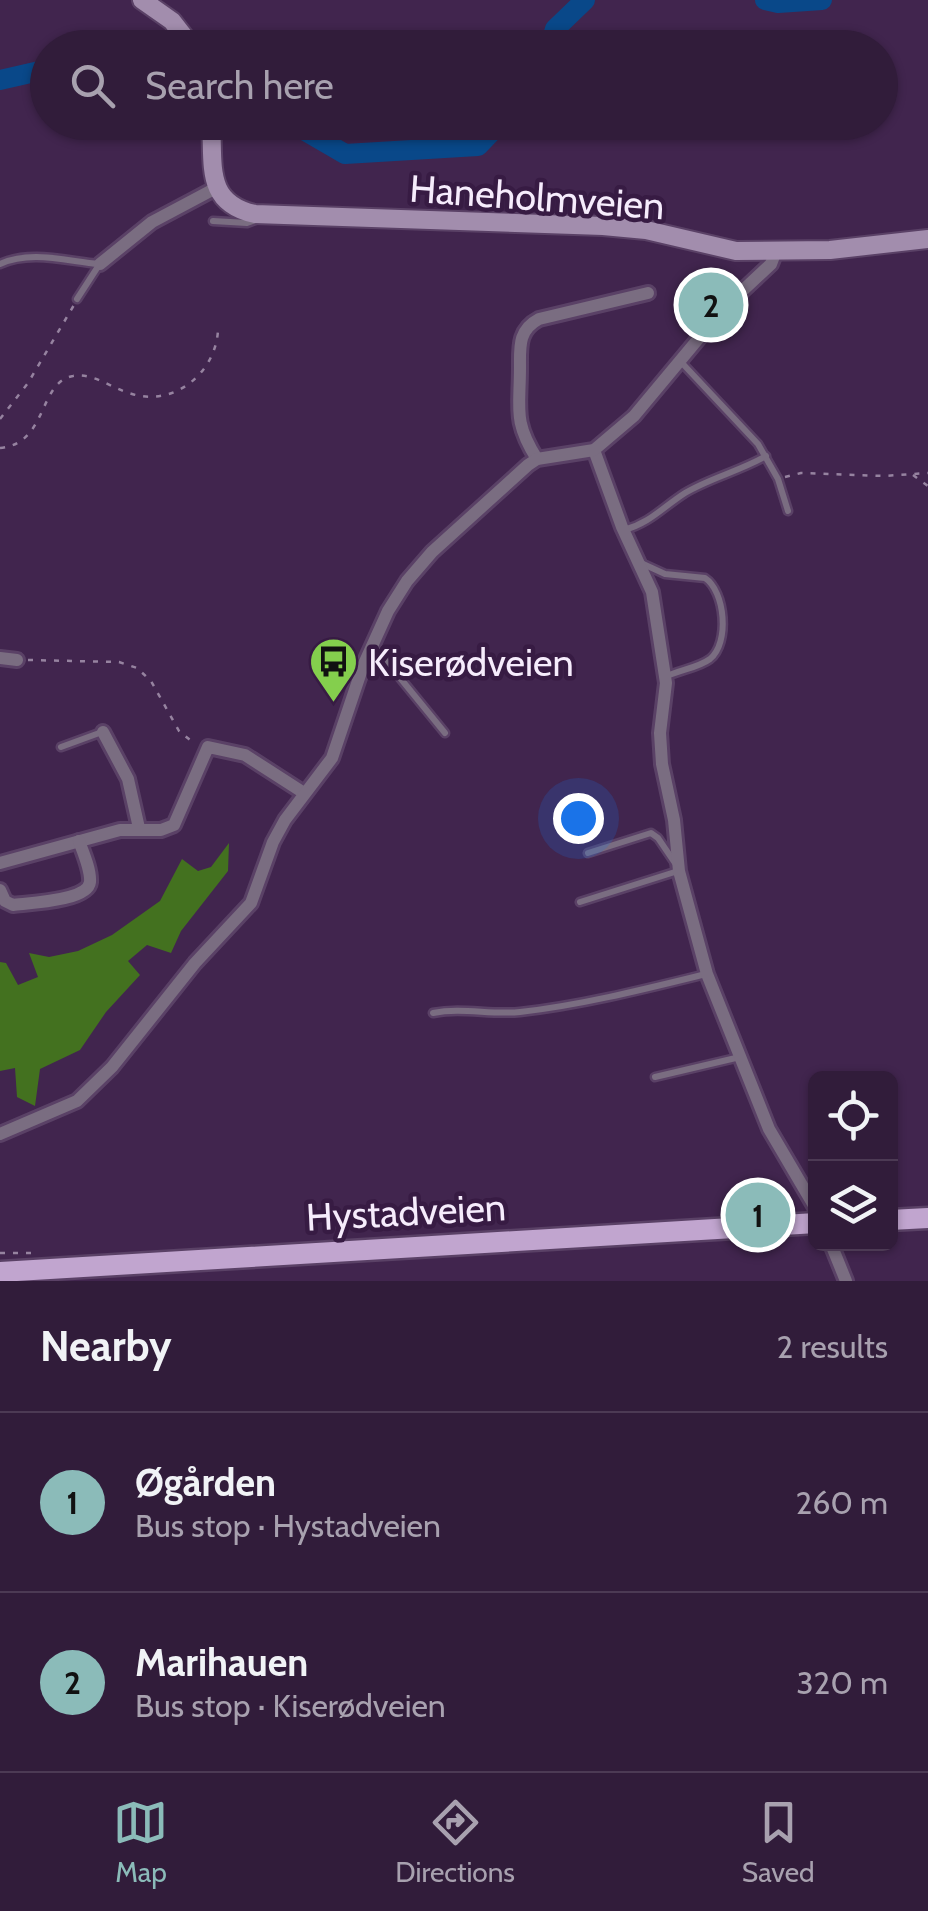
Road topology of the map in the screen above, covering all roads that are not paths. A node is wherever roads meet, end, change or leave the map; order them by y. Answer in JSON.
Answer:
{"nodes":[{"id":1,"x":142,"y":0,"type":"edge"},
{"id":2,"x":179,"y":30,"type":"edge"},
{"id":3,"x":213,"y":140,"type":"edge"},
{"id":4,"x":216,"y":188,"type":"junction"},
{"id":5,"x":263,"y":215,"type":"junction"},
{"id":6,"x":214,"y":221,"type":"dead end"},
{"id":7,"x":928,"y":239,"type":"edge"},
{"id":8,"x":776,"y":251,"type":"junction"},
{"id":9,"x":0,"y":264,"type":"edge"},
{"id":10,"x":100,"y":264,"type":"junction"},
{"id":11,"x":648,"y":293,"type":"dead end"},
{"id":12,"x":77,"y":299,"type":"road end"},
{"id":13,"x":682,"y":363,"type":"junction"},
{"id":14,"x":594,"y":450,"type":"junction"},
{"id":15,"x":766,"y":456,"type":"junction"},
{"id":16,"x":537,"y":460,"type":"junction"},
{"id":17,"x":788,"y":511,"type":"dead end"},
{"id":18,"x":624,"y":530,"type":"junction"},
{"id":19,"x":640,"y":562,"type":"junction"},
{"id":20,"x":373,"y":645,"type":"junction"},
{"id":21,"x":0,"y":658,"type":"edge"},
{"id":22,"x":16,"y":660,"type":"road end"},
{"id":23,"x":665,"y":677,"type":"junction"},
{"id":24,"x":103,"y":732,"type":"joint"},
{"id":25,"x":446,"y":733,"type":"dead end"},
{"id":26,"x":61,"y":747,"type":"dead end"},
{"id":27,"x":304,"y":793,"type":"junction"},
{"id":28,"x":139,"y":828,"type":"junction"},
{"id":29,"x":79,"y":841,"type":"junction"},
{"id":30,"x":588,"y":852,"type":"dead end"},
{"id":31,"x":0,"y":863,"type":"edge"},
{"id":32,"x":679,"y":869,"type":"junction"},
{"id":33,"x":0,"y":890,"type":"edge"},
{"id":34,"x":580,"y":902,"type":"dead end"},
{"id":35,"x":707,"y":974,"type":"junction"},
{"id":36,"x":433,"y":1013,"type":"dead end"},
{"id":37,"x":741,"y":1056,"type":"junction"},
{"id":38,"x":655,"y":1077,"type":"dead end"},
{"id":39,"x":0,"y":1134,"type":"edge"},
{"id":40,"x":808,"y":1196,"type":"edge"},
{"id":41,"x":928,"y":1218,"type":"edge"},
{"id":42,"x":898,"y":1220,"type":"edge"},
{"id":43,"x":808,"y":1223,"type":"edge"},
{"id":44,"x":834,"y":1251,"type":"edge"},
{"id":45,"x":0,"y":1272,"type":"edge"},
{"id":46,"x":846,"y":1281,"type":"edge"}],
"edges":[{"from":1,"to":2,"type":"main road"},
{"from":3,"to":4,"type":"main road"},
{"from":4,"to":5,"type":"main road","name":"Haneholmveien"},
{"from":4,"to":10,"type":"street"},
{"from":5,"to":6,"type":"lane"},
{"from":5,"to":8,"type":"main road","name":"Haneholmveien"},
{"from":7,"to":8,"type":"main road","name":"Haneholmveien"},
{"from":8,"to":13,"type":"street"},
{"from":9,"to":10,"type":"lane"},
{"from":10,"to":12,"type":"lane"},
{"from":11,"to":16,"type":"street"},
{"from":13,"to":14,"type":"street"},
{"from":13,"to":15,"type":"lane"},
{"from":14,"to":16,"type":"street"},
{"from":14,"to":18,"type":"street"},
{"from":15,"to":17,"type":"lane"},
{"from":15,"to":18,"type":"lane"},
{"from":16,"to":20,"type":"street"},
{"from":18,"to":19,"type":"street"},
{"from":19,"to":23,"type":"street"},
{"from":19,"to":23,"type":"lane"},
{"from":20,"to":25,"type":"lane"},
{"from":20,"to":27,"type":"street"},
{"from":21,"to":22,"type":"street"},
{"from":23,"to":32,"type":"street"},
{"from":24,"to":26,"type":"lane"},
{"from":24,"to":28,"type":"street"},
{"from":27,"to":28,"type":"street"},
{"from":27,"to":39,"type":"street"},
{"from":28,"to":29,"type":"street"},
{"from":29,"to":31,"type":"street"},
{"from":29,"to":33,"type":"street"},
{"from":30,"to":32,"type":"lane"},
{"from":32,"to":34,"type":"lane"},
{"from":32,"to":35,"type":"street"},
{"from":35,"to":36,"type":"lane"},
{"from":35,"to":37,"type":"street"},
{"from":37,"to":38,"type":"lane"},
{"from":37,"to":40,"type":"street"},
{"from":41,"to":42,"type":"main road"},
{"from":43,"to":45,"type":"main road","name":"Hystadveien"},
{"from":44,"to":46,"type":"street"}]}
